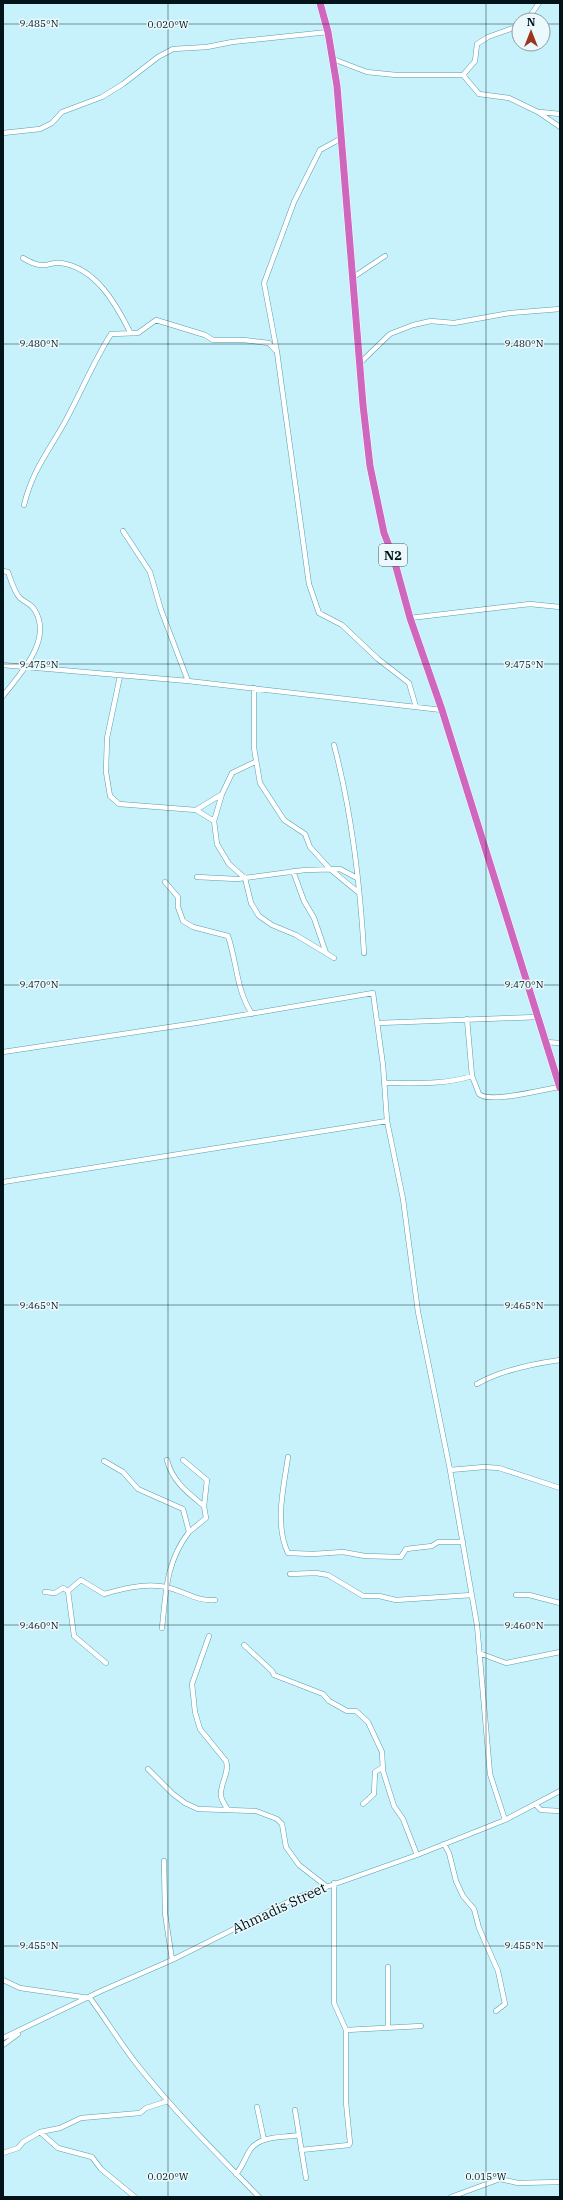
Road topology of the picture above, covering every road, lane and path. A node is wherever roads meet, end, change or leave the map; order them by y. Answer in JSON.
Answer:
{"nodes":[{"id":1,"x":320,"y":3,"type":"edge"},
{"id":2,"x":539,"y":3,"type":"edge"},
{"id":3,"x":533,"y":12,"type":"edge"},
{"id":4,"x":511,"y":29,"type":"edge"},
{"id":5,"x":328,"y":32,"type":"junction"},
{"id":6,"x":333,"y":59,"type":"junction"},
{"id":7,"x":464,"y":75,"type":"junction"},
{"id":8,"x":538,"y":112,"type":"junction"},
{"id":9,"x":560,"y":114,"type":"edge"},
{"id":10,"x":560,"y":127,"type":"edge"},
{"id":11,"x":3,"y":133,"type":"edge"},
{"id":12,"x":340,"y":139,"type":"junction"},
{"id":13,"x":385,"y":256,"type":"dead end"},
{"id":14,"x":23,"y":258,"type":"dead end"},
{"id":15,"x":352,"y":278,"type":"junction"},
{"id":16,"x":560,"y":309,"type":"edge"},
{"id":17,"x":130,"y":332,"type":"junction"},
{"id":18,"x":277,"y":352,"type":"junction"},
{"id":19,"x":360,"y":363,"type":"junction"},
{"id":20,"x":24,"y":505,"type":"dead end"},
{"id":21,"x":123,"y":531,"type":"dead end"},
{"id":22,"x":3,"y":571,"type":"edge"},
{"id":23,"x":560,"y":608,"type":"edge"},
{"id":24,"x":410,"y":618,"type":"junction"},
{"id":25,"x":3,"y":665,"type":"edge"},
{"id":26,"x":25,"y":668,"type":"junction"},
{"id":27,"x":120,"y":676,"type":"junction"},
{"id":28,"x":188,"y":681,"type":"junction"},
{"id":29,"x":254,"y":688,"type":"junction"},
{"id":30,"x":3,"y":696,"type":"edge"},
{"id":31,"x":416,"y":707,"type":"junction"},
{"id":32,"x":442,"y":710,"type":"junction"},
{"id":33,"x":334,"y":745,"type":"dead end"},
{"id":34,"x":255,"y":762,"type":"junction"},
{"id":35,"x":222,"y":794,"type":"junction"},
{"id":36,"x":196,"y":810,"type":"junction"},
{"id":37,"x":214,"y":821,"type":"junction"},
{"id":38,"x":330,"y":869,"type":"junction"},
{"id":39,"x":293,"y":871,"type":"junction"},
{"id":40,"x":198,"y":877,"type":"dead end"},
{"id":41,"x":245,"y":878,"type":"junction"},
{"id":42,"x":357,"y":878,"type":"junction"},
{"id":43,"x":165,"y":882,"type":"dead end"},
{"id":44,"x":358,"y":892,"type":"junction"},
{"id":45,"x":326,"y":953,"type":"junction"},
{"id":46,"x":364,"y":953,"type":"dead end"},
{"id":47,"x":334,"y":958,"type":"dead end"},
{"id":48,"x":252,"y":1014,"type":"junction"},
{"id":49,"x":538,"y":1017,"type":"junction"},
{"id":50,"x":466,"y":1019,"type":"junction"},
{"id":51,"x":378,"y":1023,"type":"junction"},
{"id":52,"x":545,"y":1042,"type":"junction"},
{"id":53,"x":560,"y":1042,"type":"edge"},
{"id":54,"x":3,"y":1052,"type":"edge"},
{"id":55,"x":472,"y":1076,"type":"junction"},
{"id":56,"x":384,"y":1083,"type":"junction"},
{"id":57,"x":560,"y":1087,"type":"edge"},
{"id":58,"x":387,"y":1122,"type":"junction"},
{"id":59,"x":3,"y":1182,"type":"edge"},
{"id":60,"x":560,"y":1360,"type":"edge"},
{"id":61,"x":477,"y":1384,"type":"dead end"},
{"id":62,"x":288,"y":1457,"type":"dead end"},
{"id":63,"x":167,"y":1460,"type":"dead end"},
{"id":64,"x":183,"y":1460,"type":"dead end"},
{"id":65,"x":104,"y":1461,"type":"dead end"},
{"id":66,"x":450,"y":1470,"type":"junction"},
{"id":67,"x":560,"y":1488,"type":"edge"},
{"id":68,"x":204,"y":1506,"type":"junction"},
{"id":69,"x":190,"y":1532,"type":"junction"},
{"id":70,"x":463,"y":1542,"type":"junction"},
{"id":71,"x":290,"y":1574,"type":"dead end"},
{"id":72,"x":166,"y":1588,"type":"junction"},
{"id":73,"x":68,"y":1591,"type":"junction"},
{"id":74,"x":45,"y":1592,"type":"dead end"},
{"id":75,"x":472,"y":1595,"type":"junction"},
{"id":76,"x":516,"y":1595,"type":"dead end"},
{"id":77,"x":215,"y":1600,"type":"dead end"},
{"id":78,"x":560,"y":1603,"type":"edge"},
{"id":79,"x":162,"y":1628,"type":"dead end"},
{"id":80,"x":209,"y":1636,"type":"dead end"},
{"id":81,"x":244,"y":1645,"type":"dead end"},
{"id":82,"x":560,"y":1652,"type":"edge"},
{"id":83,"x":479,"y":1653,"type":"junction"},
{"id":84,"x":106,"y":1663,"type":"dead end"},
{"id":85,"x":383,"y":1767,"type":"junction"},
{"id":86,"x":148,"y":1770,"type":"dead end"},
{"id":87,"x":560,"y":1791,"type":"edge"},
{"id":88,"x":363,"y":1804,"type":"dead end"},
{"id":89,"x":535,"y":1804,"type":"junction"},
{"id":90,"x":228,"y":1810,"type":"junction"},
{"id":91,"x":560,"y":1811,"type":"edge"},
{"id":92,"x":505,"y":1820,"type":"junction"},
{"id":93,"x":444,"y":1844,"type":"junction"},
{"id":94,"x":417,"y":1855,"type":"junction"},
{"id":95,"x":164,"y":1861,"type":"dead end"},
{"id":96,"x":334,"y":1883,"type":"junction"},
{"id":97,"x":326,"y":1886,"type":"junction"},
{"id":98,"x":172,"y":1960,"type":"junction"},
{"id":99,"x":388,"y":1966,"type":"dead end"},
{"id":100,"x":3,"y":1980,"type":"edge"},
{"id":101,"x":90,"y":1998,"type":"junction"},
{"id":102,"x":496,"y":2011,"type":"dead end"},
{"id":103,"x":422,"y":2026,"type":"dead end"},
{"id":104,"x":26,"y":2028,"type":"junction"},
{"id":105,"x":388,"y":2028,"type":"junction"},
{"id":106,"x":346,"y":2030,"type":"junction"},
{"id":107,"x":3,"y":2038,"type":"edge"},
{"id":108,"x":3,"y":2045,"type":"edge"},
{"id":109,"x":168,"y":2101,"type":"junction"},
{"id":110,"x":257,"y":2107,"type":"dead end"},
{"id":111,"x":295,"y":2110,"type":"dead end"},
{"id":112,"x":40,"y":2132,"type":"junction"},
{"id":113,"x":299,"y":2135,"type":"junction"},
{"id":114,"x":264,"y":2140,"type":"junction"},
{"id":115,"x":301,"y":2150,"type":"junction"},
{"id":116,"x":3,"y":2153,"type":"edge"},
{"id":117,"x":236,"y":2174,"type":"junction"},
{"id":118,"x":306,"y":2178,"type":"dead end"},
{"id":119,"x":560,"y":2182,"type":"edge"},
{"id":120,"x":135,"y":2197,"type":"edge"},
{"id":121,"x":259,"y":2197,"type":"edge"},
{"id":122,"x":451,"y":2197,"type":"edge"}],
"edges":[{"from":1,"to":5,"type":"highway","number":"N2"},
{"from":2,"to":3,"type":"street"},
{"from":4,"to":7,"type":"street"},
{"from":5,"to":6,"type":"highway","number":"N2"},
{"from":5,"to":11,"type":"street"},
{"from":6,"to":7,"type":"street"},
{"from":6,"to":12,"type":"highway","number":"N2"},
{"from":7,"to":8,"type":"street"},
{"from":8,"to":9,"type":"street"},
{"from":8,"to":10,"type":"street"},
{"from":12,"to":15,"type":"highway","number":"N2"},
{"from":12,"to":18,"type":"street"},
{"from":13,"to":15,"type":"street"},
{"from":14,"to":17,"type":"street"},
{"from":15,"to":19,"type":"highway","number":"N2"},
{"from":16,"to":19,"type":"street"},
{"from":17,"to":18,"type":"street"},
{"from":17,"to":20,"type":"street"},
{"from":18,"to":31,"type":"street"},
{"from":19,"to":24,"type":"highway","number":"N2"},
{"from":21,"to":28,"type":"street"},
{"from":22,"to":26,"type":"street"},
{"from":23,"to":24,"type":"street"},
{"from":24,"to":32,"type":"highway","number":"N2"},
{"from":25,"to":26,"type":"street"},
{"from":26,"to":27,"type":"street"},
{"from":26,"to":30,"type":"street"},
{"from":27,"to":28,"type":"street"},
{"from":27,"to":36,"type":"street"},
{"from":28,"to":29,"type":"street"},
{"from":29,"to":31,"type":"street"},
{"from":29,"to":34,"type":"street"},
{"from":31,"to":32,"type":"street"},
{"from":32,"to":49,"type":"highway","number":"N2"},
{"from":33,"to":42,"type":"street"},
{"from":34,"to":35,"type":"street"},
{"from":34,"to":38,"type":"street"},
{"from":35,"to":36,"type":"street"},
{"from":35,"to":37,"type":"street"},
{"from":36,"to":37,"type":"street"},
{"from":37,"to":41,"type":"street"},
{"from":38,"to":39,"type":"street"},
{"from":38,"to":42,"type":"street"},
{"from":38,"to":44,"type":"street"},
{"from":39,"to":41,"type":"street"},
{"from":39,"to":45,"type":"street"},
{"from":40,"to":41,"type":"street"},
{"from":41,"to":45,"type":"street"},
{"from":42,"to":44,"type":"street"},
{"from":43,"to":48,"type":"street"},
{"from":44,"to":46,"type":"street"},
{"from":45,"to":47,"type":"street"},
{"from":48,"to":51,"type":"street"},
{"from":48,"to":54,"type":"street"},
{"from":49,"to":50,"type":"street"},
{"from":49,"to":52,"type":"highway","number":"N2"},
{"from":50,"to":51,"type":"street"},
{"from":50,"to":55,"type":"street"},
{"from":51,"to":56,"type":"street"},
{"from":52,"to":53,"type":"street"},
{"from":52,"to":57,"type":"highway","number":"N2"},
{"from":55,"to":56,"type":"street"},
{"from":55,"to":57,"type":"street"},
{"from":56,"to":58,"type":"street"},
{"from":58,"to":59,"type":"street"},
{"from":58,"to":66,"type":"street"},
{"from":60,"to":61,"type":"street"},
{"from":62,"to":70,"type":"street"},
{"from":63,"to":68,"type":"street"},
{"from":64,"to":68,"type":"street"},
{"from":65,"to":69,"type":"street"},
{"from":66,"to":67,"type":"street"},
{"from":66,"to":70,"type":"street"},
{"from":68,"to":69,"type":"street"},
{"from":69,"to":72,"type":"street"},
{"from":70,"to":75,"type":"street"},
{"from":71,"to":75,"type":"street"},
{"from":72,"to":73,"type":"street"},
{"from":72,"to":77,"type":"street"},
{"from":72,"to":79,"type":"street"},
{"from":73,"to":74,"type":"street"},
{"from":73,"to":84,"type":"street"},
{"from":75,"to":83,"type":"street"},
{"from":76,"to":78,"type":"street"},
{"from":80,"to":90,"type":"street"},
{"from":81,"to":85,"type":"street"},
{"from":82,"to":83,"type":"street"},
{"from":83,"to":92,"type":"street"},
{"from":85,"to":88,"type":"street"},
{"from":85,"to":94,"type":"street"},
{"from":86,"to":90,"type":"street"},
{"from":87,"to":89,"type":"street","name":"Ahmadis Street"},
{"from":89,"to":91,"type":"street"},
{"from":89,"to":92,"type":"street","name":"Ahmadis Street"},
{"from":90,"to":97,"type":"street"},
{"from":92,"to":93,"type":"street","name":"Ahmadis Street"},
{"from":93,"to":94,"type":"street","name":"Ahmadis Street"},
{"from":93,"to":102,"type":"street"},
{"from":94,"to":96,"type":"street","name":"Ahmadis Street"},
{"from":95,"to":98,"type":"street"},
{"from":96,"to":97,"type":"street","name":"Ahmadis Street"},
{"from":96,"to":106,"type":"street"},
{"from":97,"to":98,"type":"street","name":"Ahmadis Street"},
{"from":98,"to":101,"type":"street","name":"Ahmadis Street"},
{"from":99,"to":105,"type":"street"},
{"from":100,"to":101,"type":"street"},
{"from":101,"to":104,"type":"street","name":"Ahmadis Street"},
{"from":101,"to":109,"type":"street"},
{"from":103,"to":105,"type":"street"},
{"from":104,"to":107,"type":"street","name":"Ahmadis Street"},
{"from":104,"to":108,"type":"street"},
{"from":105,"to":106,"type":"street"},
{"from":106,"to":115,"type":"street"},
{"from":109,"to":112,"type":"street"},
{"from":109,"to":117,"type":"street"},
{"from":110,"to":114,"type":"street"},
{"from":111,"to":113,"type":"street"},
{"from":112,"to":116,"type":"street"},
{"from":112,"to":120,"type":"street"},
{"from":113,"to":114,"type":"street"},
{"from":113,"to":115,"type":"street"},
{"from":114,"to":117,"type":"street"},
{"from":115,"to":118,"type":"street"},
{"from":117,"to":121,"type":"street"},
{"from":119,"to":122,"type":"street"}]}
